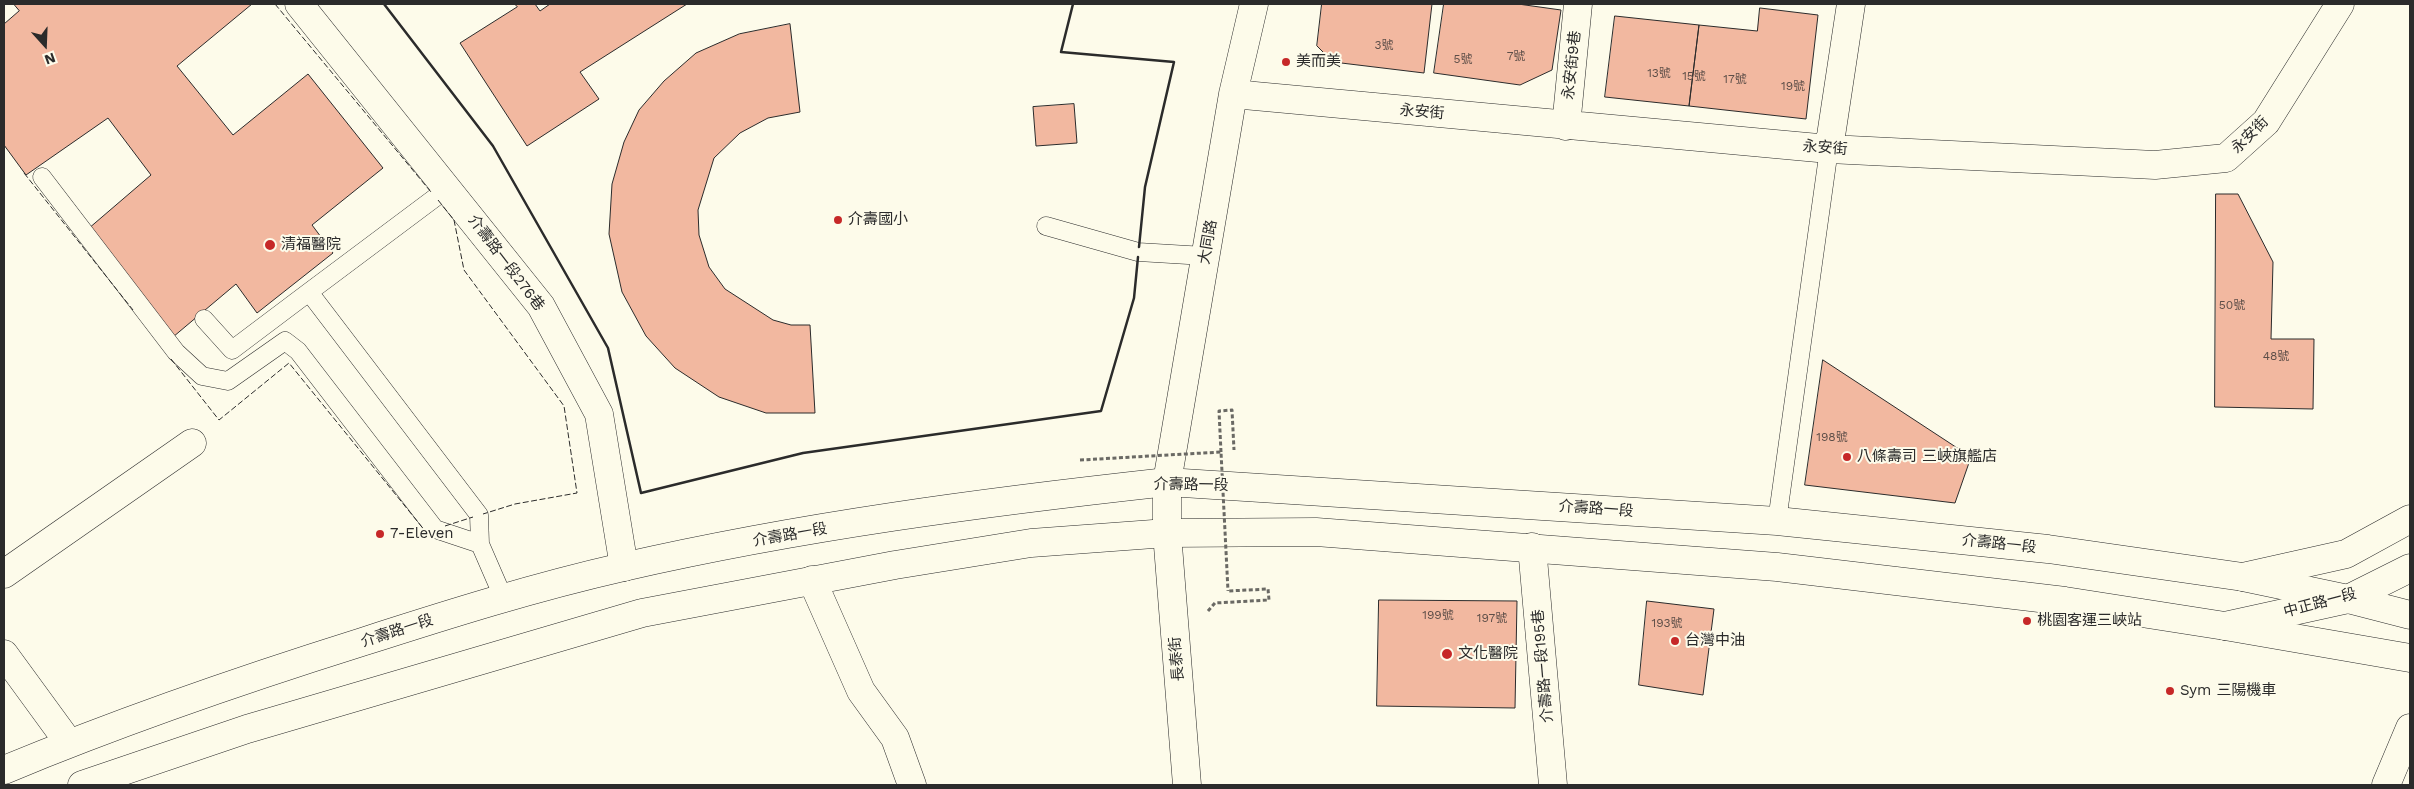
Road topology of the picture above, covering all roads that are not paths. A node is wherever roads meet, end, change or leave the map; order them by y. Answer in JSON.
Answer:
{"nodes":[{"id":1,"x":299,"y":4,"type":"edge"},
{"id":2,"x":1254,"y":4,"type":"edge"},
{"id":3,"x":1578,"y":4,"type":"edge"},
{"id":4,"x":1851,"y":4,"type":"edge"},
{"id":5,"x":2340,"y":4,"type":"edge"},
{"id":6,"x":1233,"y":94,"type":"junction"},
{"id":7,"x":1566,"y":126,"type":"junction"},
{"id":8,"x":1829,"y":149,"type":"junction"},
{"id":9,"x":42,"y":177,"type":"dead end"},
{"id":10,"x":448,"y":188,"type":"junction"},
{"id":11,"x":1046,"y":226,"type":"dead end"},
{"id":12,"x":1205,"y":256,"type":"junction"},
{"id":13,"x":309,"y":292,"type":"junction"},
{"id":14,"x":204,"y":319,"type":"dead end"},
{"id":15,"x":192,"y":443,"type":"dead end"},
{"id":16,"x":1167,"y":482,"type":"junction"},
{"id":17,"x":2410,"y":519,"type":"edge"},
{"id":18,"x":1777,"y":521,"type":"junction"},
{"id":19,"x":1167,"y":533,"type":"junction"},
{"id":20,"x":480,"y":544,"type":"junction"},
{"id":21,"x":1532,"y":547,"type":"junction"},
{"id":22,"x":624,"y":566,"type":"junction"},
{"id":23,"x":2410,"y":568,"type":"edge"},
{"id":24,"x":4,"y":574,"type":"edge"},
{"id":25,"x":2243,"y":578,"type":"junction"},
{"id":26,"x":812,"y":580,"type":"junction"},
{"id":27,"x":503,"y":597,"type":"junction"},
{"id":28,"x":2348,"y":599,"type":"junction"},
{"id":29,"x":2410,"y":614,"type":"edge"},
{"id":30,"x":2225,"y":626,"type":"junction"},
{"id":31,"x":4,"y":654,"type":"edge"},
{"id":32,"x":2410,"y":658,"type":"edge"},
{"id":33,"x":2410,"y":728,"type":"edge"},
{"id":34,"x":69,"y":743,"type":"junction"},
{"id":35,"x":4,"y":770,"type":"edge"},
{"id":36,"x":82,"y":785,"type":"edge"},
{"id":37,"x":912,"y":785,"type":"edge"},
{"id":38,"x":1187,"y":785,"type":"edge"},
{"id":39,"x":1553,"y":785,"type":"edge"},
{"id":40,"x":2386,"y":785,"type":"edge"}],
"edges":[{"from":1,"to":10,"type":"main road","name":"介壽路一段276巷"},
{"from":2,"to":6,"type":"main road","name":"大同路"},
{"from":3,"to":7,"type":"main road","name":"永安街9巷"},
{"from":4,"to":8,"type":"main road"},
{"from":5,"to":8,"type":"main road","name":"永安街"},
{"from":6,"to":7,"type":"main road","name":"永安街"},
{"from":6,"to":12,"type":"main road","name":"大同路"},
{"from":7,"to":8,"type":"main road","name":"永安街"},
{"from":8,"to":18,"type":"lane"},
{"from":9,"to":20,"type":"lane"},
{"from":10,"to":13,"type":"lane"},
{"from":10,"to":22,"type":"main road","name":"介壽路一段276巷"},
{"from":11,"to":12,"type":"lane"},
{"from":12,"to":16,"type":"main road","name":"大同路"},
{"from":13,"to":14,"type":"lane"},
{"from":13,"to":20,"type":"lane"},
{"from":15,"to":24,"type":"main road"},
{"from":16,"to":18,"type":"main road","name":"介壽路一段"},
{"from":16,"to":19,"type":"main road","name":"大同路"},
{"from":16,"to":22,"type":"main road","name":"介壽路一段"},
{"from":17,"to":25,"type":"main road"},
{"from":18,"to":25,"type":"main road","name":"介壽路一段"},
{"from":19,"to":21,"type":"main road"},
{"from":19,"to":26,"type":"main road"},
{"from":19,"to":38,"type":"main road","name":"長泰街"},
{"from":20,"to":27,"type":"lane"},
{"from":21,"to":30,"type":"main road"},
{"from":21,"to":39,"type":"main road","name":"介壽路一段195巷"},
{"from":22,"to":27,"type":"main road","name":"介壽路一段"},
{"from":23,"to":28,"type":"main road","name":"中正路一段"},
{"from":25,"to":28,"type":"main road","name":"介壽路一段"},
{"from":26,"to":36,"type":"main road"},
{"from":26,"to":37,"type":"main road"},
{"from":27,"to":34,"type":"main road","name":"介壽路一段"},
{"from":28,"to":29,"type":"main road","name":"介壽路一段"},
{"from":28,"to":30,"type":"main road","name":"中正路一段"},
{"from":30,"to":32,"type":"main road"},
{"from":31,"to":34,"type":"main road"},
{"from":33,"to":40,"type":"main road"},
{"from":34,"to":35,"type":"main road","name":"介壽路一段"}]}
